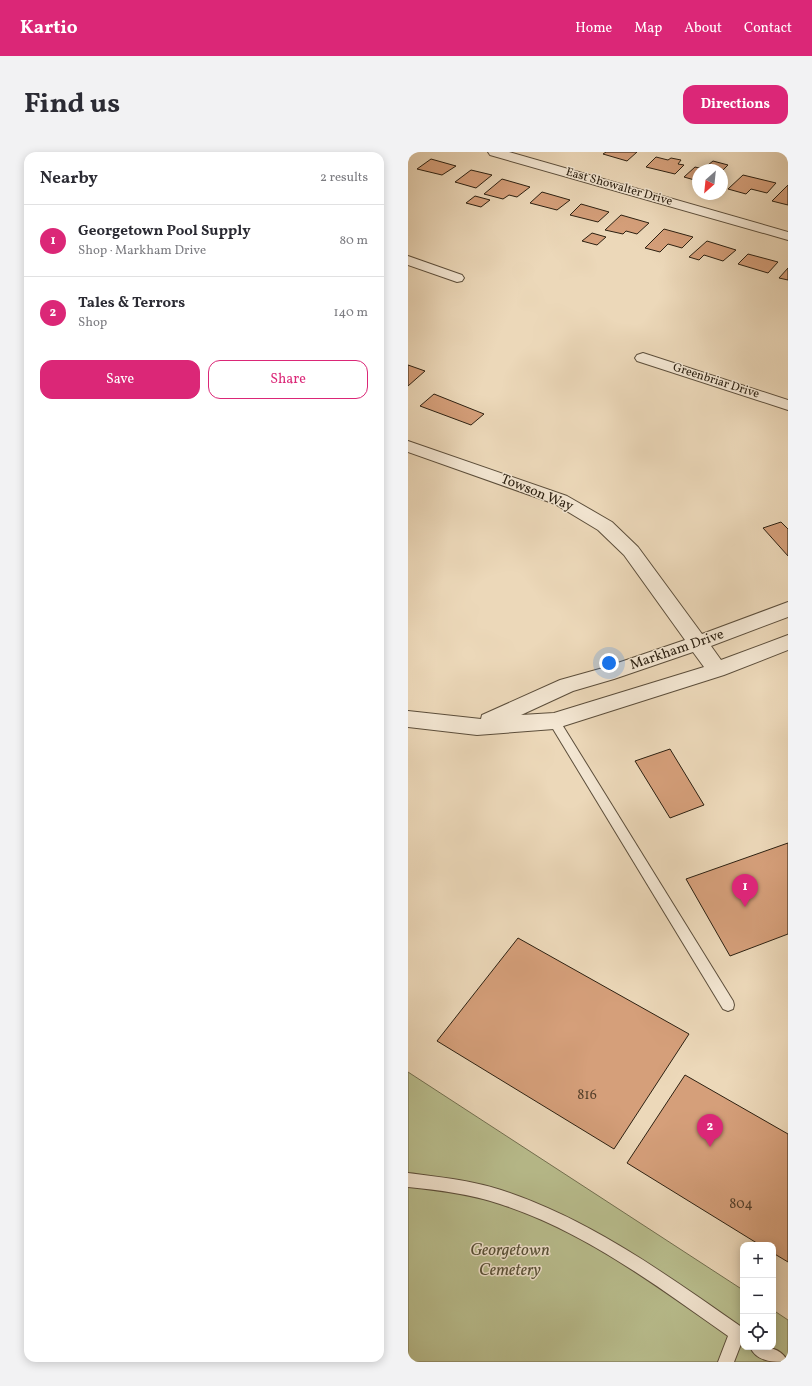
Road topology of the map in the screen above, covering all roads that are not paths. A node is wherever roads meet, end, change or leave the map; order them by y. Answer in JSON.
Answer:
{"nodes":[{"id":1,"x":495,"y":152,"type":"edge"},
{"id":2,"x":788,"y":236,"type":"edge"},
{"id":3,"x":408,"y":260,"type":"edge"},
{"id":4,"x":457,"y":278,"type":"dead end"},
{"id":5,"x":643,"y":358,"type":"dead end"},
{"id":6,"x":788,"y":405,"type":"edge"},
{"id":7,"x":408,"y":446,"type":"edge"},
{"id":8,"x":788,"y":609,"type":"edge"},
{"id":9,"x":788,"y":642,"type":"edge"},
{"id":10,"x":698,"y":643,"type":"junction"},
{"id":11,"x":717,"y":670,"type":"junction"},
{"id":12,"x":408,"y":719,"type":"edge"},
{"id":13,"x":554,"y":721,"type":"junction"},
{"id":14,"x":477,"y":727,"type":"junction"},
{"id":15,"x":728,"y":1004,"type":"dead end"},
{"id":16,"x":408,"y":1180,"type":"edge"},
{"id":17,"x":740,"y":1335,"type":"edge"},
{"id":18,"x":762,"y":1350,"type":"edge"},
{"id":19,"x":726,"y":1362,"type":"edge"},
{"id":20,"x":780,"y":1362,"type":"edge"}],
"edges":[{"from":1,"to":2,"type":"street","name":"East Showalter Drive"},
{"from":3,"to":4,"type":"street"},
{"from":5,"to":6,"type":"street","name":"Greenbriar Drive"},
{"from":7,"to":10,"type":"street","name":"Towson Way"},
{"from":8,"to":10,"type":"street","name":"Markham Drive"},
{"from":9,"to":11,"type":"street"},
{"from":10,"to":11,"type":"street","name":"Towson Way"},
{"from":10,"to":14,"type":"street","name":"Markham Drive"},
{"from":11,"to":13,"type":"street"},
{"from":12,"to":14,"type":"street"},
{"from":13,"to":14,"type":"street"},
{"from":13,"to":15,"type":"lane"},
{"from":16,"to":17,"type":"lane"},
{"from":17,"to":19,"type":"lane"},
{"from":18,"to":20,"type":"lane"}]}
